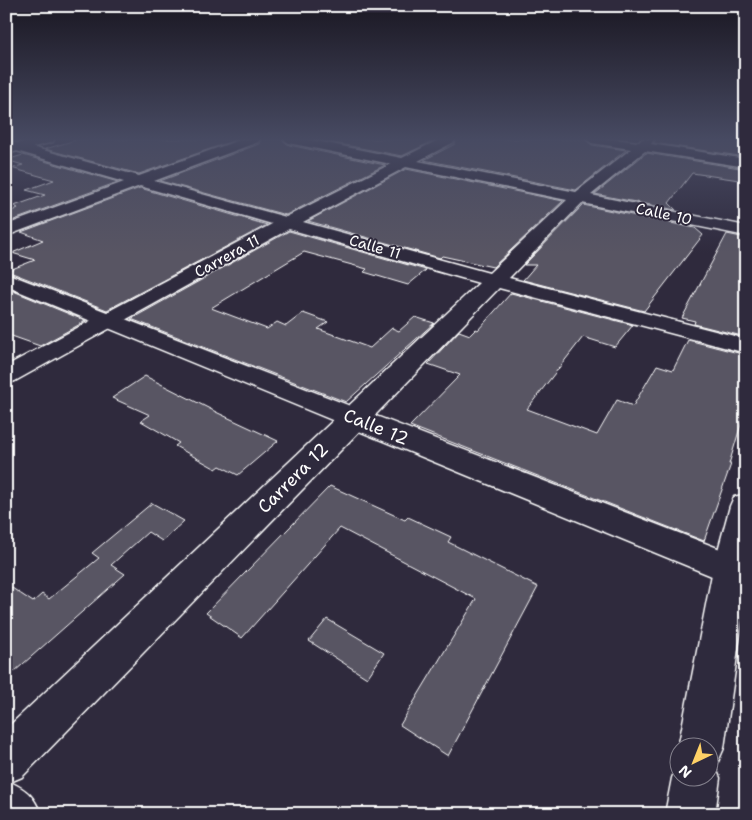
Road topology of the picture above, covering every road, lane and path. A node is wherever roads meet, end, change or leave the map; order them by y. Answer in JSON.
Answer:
{"nodes":[{"id":1,"x":121,"y":177,"type":"edge"},
{"id":2,"x":151,"y":177,"type":"edge"},
{"id":3,"x":375,"y":177,"type":"edge"},
{"id":4,"x":483,"y":177,"type":"edge"},
{"id":5,"x":602,"y":177,"type":"edge"},
{"id":6,"x":138,"y":182,"type":"junction"},
{"id":7,"x":579,"y":196,"type":"junction"},
{"id":8,"x":287,"y":223,"type":"junction"},
{"id":9,"x":6,"y":231,"type":"edge"},
{"id":10,"x":746,"y":231,"type":"edge"},
{"id":11,"x":6,"y":279,"type":"edge"},
{"id":12,"x":495,"y":281,"type":"junction"},
{"id":13,"x":109,"y":320,"type":"junction"},
{"id":14,"x":746,"y":346,"type":"edge"},
{"id":15,"x":6,"y":376,"type":"edge"},
{"id":16,"x":354,"y":418,"type":"junction"},
{"id":17,"x":746,"y":506,"type":"edge"},
{"id":18,"x":739,"y":572,"type":"edge"},
{"id":19,"x":704,"y":738,"type":"edge"},
{"id":20,"x":6,"y":761,"type":"edge"},
{"id":21,"x":694,"y":788,"type":"edge"},
{"id":22,"x":6,"y":805,"type":"edge"},
{"id":23,"x":16,"y":814,"type":"edge"},
{"id":24,"x":690,"y":814,"type":"edge"}],
"edges":[{"from":1,"to":6,"type":"street","name":"Calle 11"},
{"from":2,"to":6,"type":"street"},
{"from":3,"to":8,"type":"street","name":"Carrera 11"},
{"from":4,"to":7,"type":"street","name":"Calle 10"},
{"from":5,"to":7,"type":"street","name":"Carrera 12"},
{"from":6,"to":8,"type":"street","name":"Calle 11"},
{"from":6,"to":9,"type":"street"},
{"from":7,"to":10,"type":"street","name":"Calle 10"},
{"from":7,"to":12,"type":"street","name":"Carrera 12"},
{"from":8,"to":12,"type":"street","name":"Calle 11"},
{"from":8,"to":13,"type":"street","name":"Carrera 11"},
{"from":11,"to":13,"type":"street","name":"Calle 12"},
{"from":12,"to":14,"type":"street","name":"Calle 11"},
{"from":12,"to":16,"type":"street","name":"Carrera 12"},
{"from":13,"to":15,"type":"street","name":"Carrera 11"},
{"from":13,"to":16,"type":"street","name":"Calle 12"},
{"from":16,"to":18,"type":"street","name":"Calle 12"},
{"from":16,"to":20,"type":"street","name":"Carrera 12"},
{"from":17,"to":18,"type":"street"},
{"from":18,"to":19,"type":"street"},
{"from":21,"to":24,"type":"street"},
{"from":22,"to":23,"type":"street"}]}
